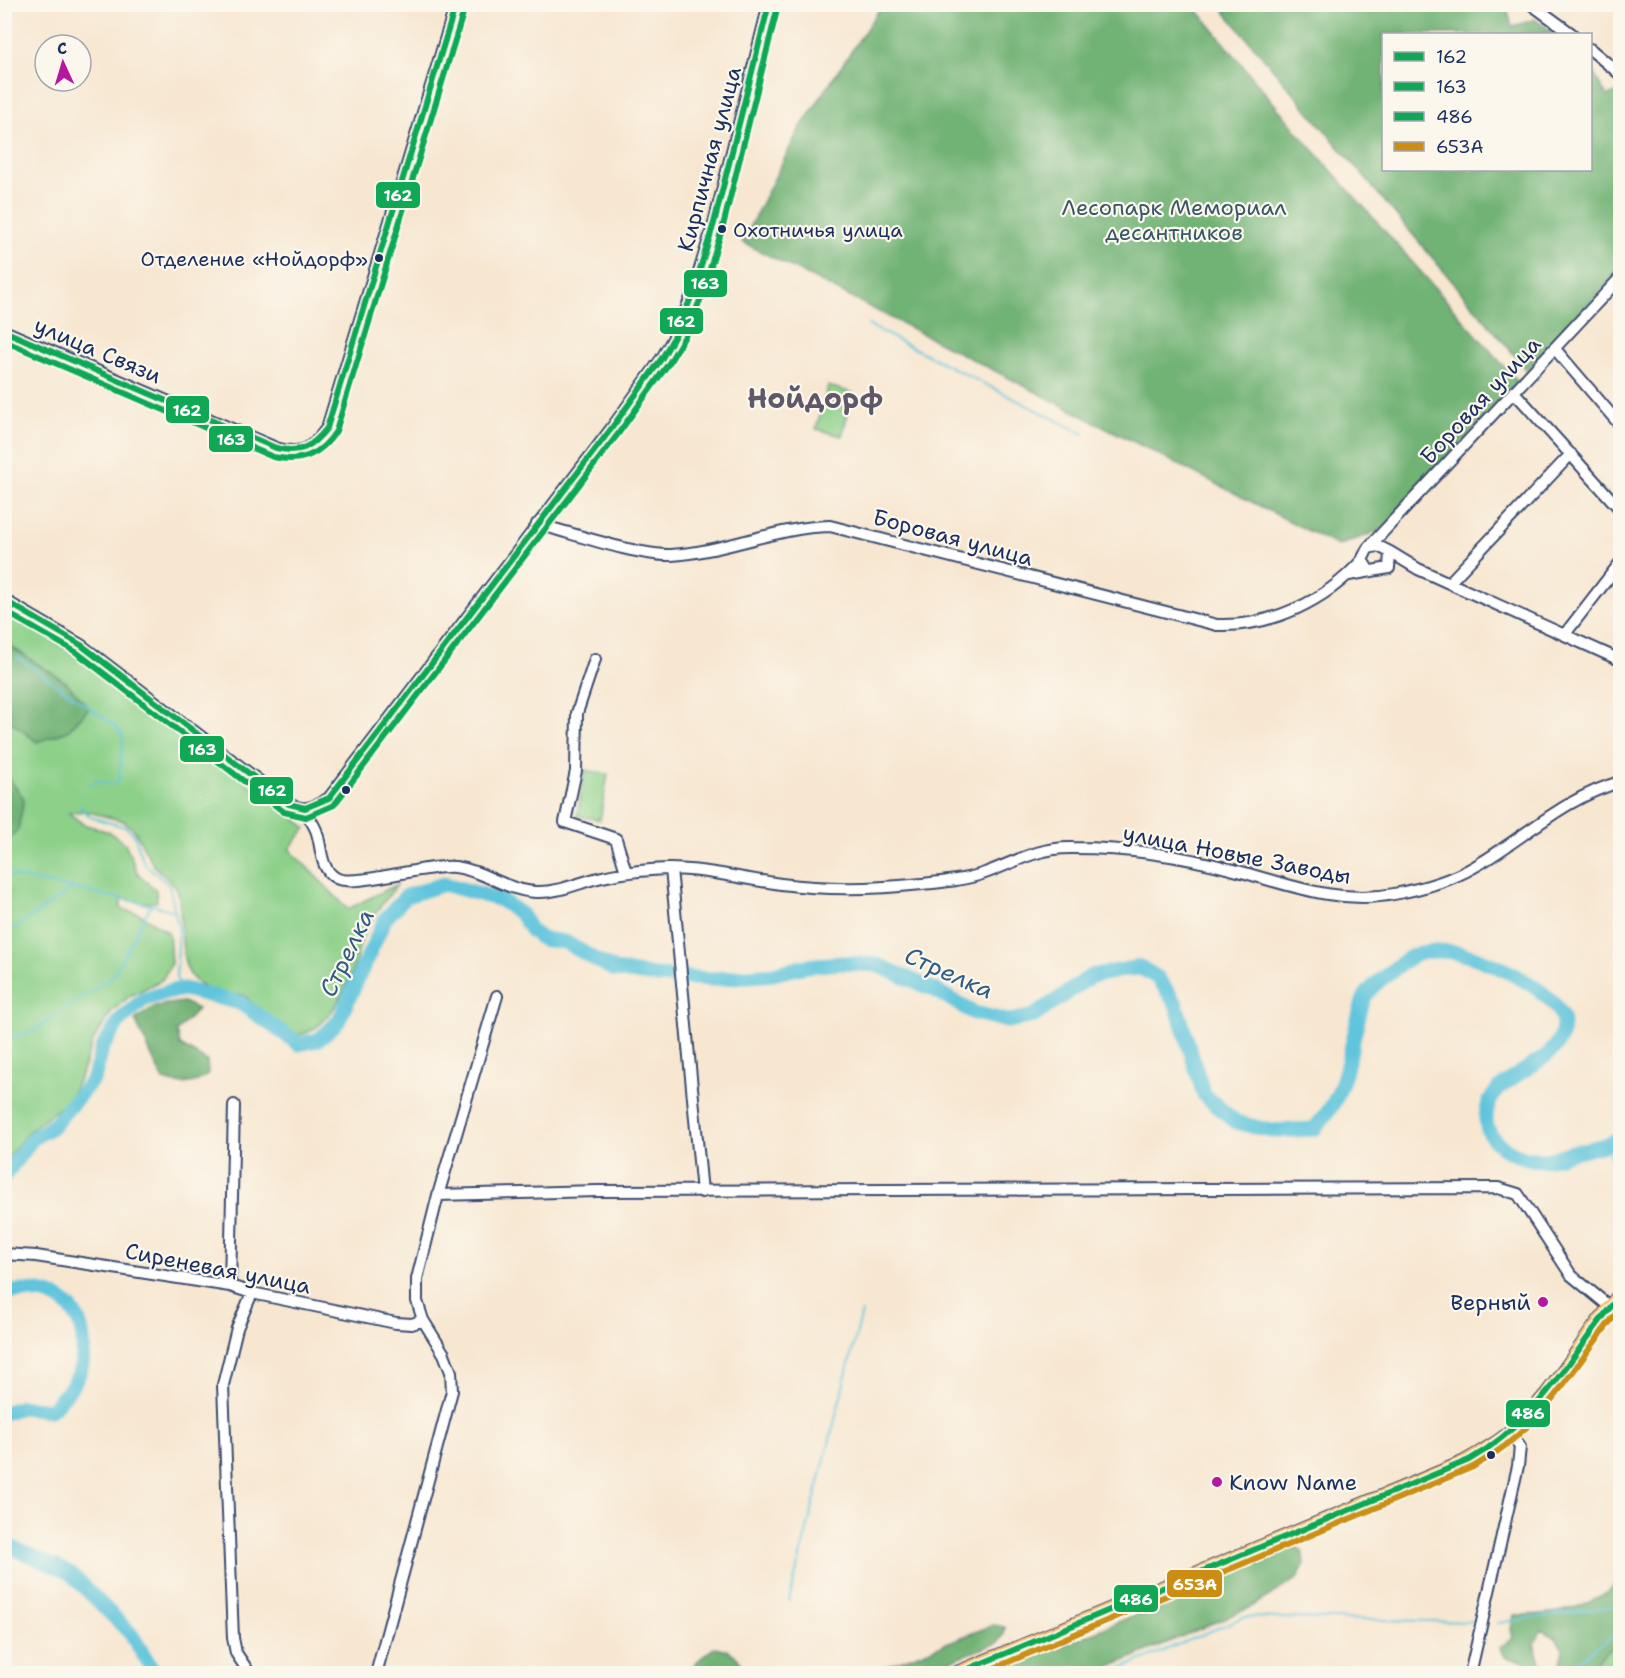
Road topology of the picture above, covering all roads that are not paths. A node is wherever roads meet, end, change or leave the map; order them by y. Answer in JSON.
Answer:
{"nodes":[{"id":1,"x":456,"y":4,"type":"edge"},
{"id":2,"x":769,"y":4,"type":"edge"},
{"id":3,"x":1531,"y":4,"type":"edge"},
{"id":4,"x":1571,"y":33,"type":"edge"},
{"id":5,"x":1592,"y":51,"type":"edge"},
{"id":6,"x":1620,"y":74,"type":"edge"},
{"id":7,"x":1619,"y":282,"type":"edge"},
{"id":8,"x":4,"y":331,"type":"edge"},
{"id":9,"x":1555,"y":349,"type":"junction"},
{"id":10,"x":1515,"y":393,"type":"junction"},
{"id":11,"x":1620,"y":425,"type":"edge"},
{"id":12,"x":1571,"y":454,"type":"junction"},
{"id":13,"x":1620,"y":509,"type":"edge"},
{"id":14,"x":537,"y":524,"type":"junction"},
{"id":15,"x":1378,"y":537,"type":"junction"},
{"id":16,"x":1368,"y":548,"type":"junction"},
{"id":17,"x":1387,"y":550,"type":"junction"},
{"id":18,"x":1362,"y":560,"type":"junction"},
{"id":19,"x":1620,"y":563,"type":"edge"},
{"id":20,"x":1389,"y":568,"type":"junction"},
{"id":21,"x":1418,"y":568,"type":"junction"},
{"id":22,"x":1369,"y":571,"type":"junction"},
{"id":23,"x":1349,"y":575,"type":"junction"},
{"id":24,"x":1450,"y":582,"type":"junction"},
{"id":25,"x":4,"y":600,"type":"edge"},
{"id":26,"x":1565,"y":634,"type":"junction"},
{"id":27,"x":595,"y":659,"type":"dead end"},
{"id":28,"x":1620,"y":660,"type":"edge"},
{"id":29,"x":1620,"y":782,"type":"edge"},
{"id":30,"x":308,"y":808,"type":"junction"},
{"id":31,"x":671,"y":869,"type":"junction"},
{"id":32,"x":626,"y":872,"type":"junction"},
{"id":33,"x":497,"y":996,"type":"dead end"},
{"id":34,"x":234,"y":1105,"type":"dead end"},
{"id":35,"x":702,"y":1192,"type":"junction"},
{"id":36,"x":438,"y":1195,"type":"junction"},
{"id":37,"x":4,"y":1254,"type":"edge"},
{"id":38,"x":230,"y":1286,"type":"junction"},
{"id":39,"x":252,"y":1293,"type":"junction"},
{"id":40,"x":1620,"y":1295,"type":"edge"},
{"id":41,"x":1610,"y":1307,"type":"junction"},
{"id":42,"x":423,"y":1320,"type":"junction"},
{"id":43,"x":1510,"y":1433,"type":"junction"},
{"id":44,"x":250,"y":1674,"type":"edge"},
{"id":45,"x":376,"y":1674,"type":"edge"},
{"id":46,"x":955,"y":1674,"type":"edge"},
{"id":47,"x":1470,"y":1674,"type":"edge"}],
"edges":[{"from":1,"to":8,"type":"street","name":"улица Связи"},
{"from":2,"to":14,"type":"street","name":"Кирпичная улица"},
{"from":3,"to":4,"type":"street"},
{"from":5,"to":6,"type":"street"},
{"from":7,"to":9,"type":"street","name":"Боровая улица"},
{"from":9,"to":10,"type":"street","name":"Боровая улица"},
{"from":9,"to":11,"type":"street"},
{"from":10,"to":12,"type":"street"},
{"from":10,"to":15,"type":"street","name":"Боровая улица"},
{"from":12,"to":13,"type":"street"},
{"from":12,"to":24,"type":"street"},
{"from":14,"to":23,"type":"street","name":"Боровая улица"},
{"from":14,"to":30,"type":"street","name":"Кирпичная улица"},
{"from":15,"to":16,"type":"street","name":"Боровая улица"},
{"from":15,"to":17,"type":"street"},
{"from":16,"to":17,"type":"street"},
{"from":16,"to":18,"type":"street","name":"Боровая улица"},
{"from":17,"to":20,"type":"street"},
{"from":17,"to":21,"type":"street"},
{"from":18,"to":22,"type":"street"},
{"from":18,"to":23,"type":"street","name":"Боровая улица"},
{"from":19,"to":26,"type":"street"},
{"from":20,"to":21,"type":"street"},
{"from":20,"to":22,"type":"street","name":"Боровая улица"},
{"from":21,"to":24,"type":"street"},
{"from":22,"to":23,"type":"street","name":"Боровая улица"},
{"from":24,"to":26,"type":"street"},
{"from":25,"to":30,"type":"street"},
{"from":26,"to":28,"type":"street"},
{"from":27,"to":32,"type":"street"},
{"from":29,"to":31,"type":"street","name":"улица Новые Заводы"},
{"from":30,"to":32,"type":"street","name":"улица Новые Заводы"},
{"from":31,"to":32,"type":"street","name":"улица Новые Заводы"},
{"from":31,"to":35,"type":"street"},
{"from":33,"to":36,"type":"street"},
{"from":34,"to":38,"type":"street"},
{"from":35,"to":36,"type":"street"},
{"from":35,"to":41,"type":"street"},
{"from":36,"to":42,"type":"street"},
{"from":37,"to":38,"type":"street","name":"Сиреневая улица"},
{"from":38,"to":39,"type":"street","name":"Сиреневая улица"},
{"from":39,"to":42,"type":"street","name":"Сиреневая улица"},
{"from":39,"to":44,"type":"street"},
{"from":40,"to":41,"type":"main road"},
{"from":41,"to":43,"type":"main road"},
{"from":42,"to":45,"type":"street"},
{"from":43,"to":46,"type":"main road"},
{"from":43,"to":47,"type":"street"}]}
